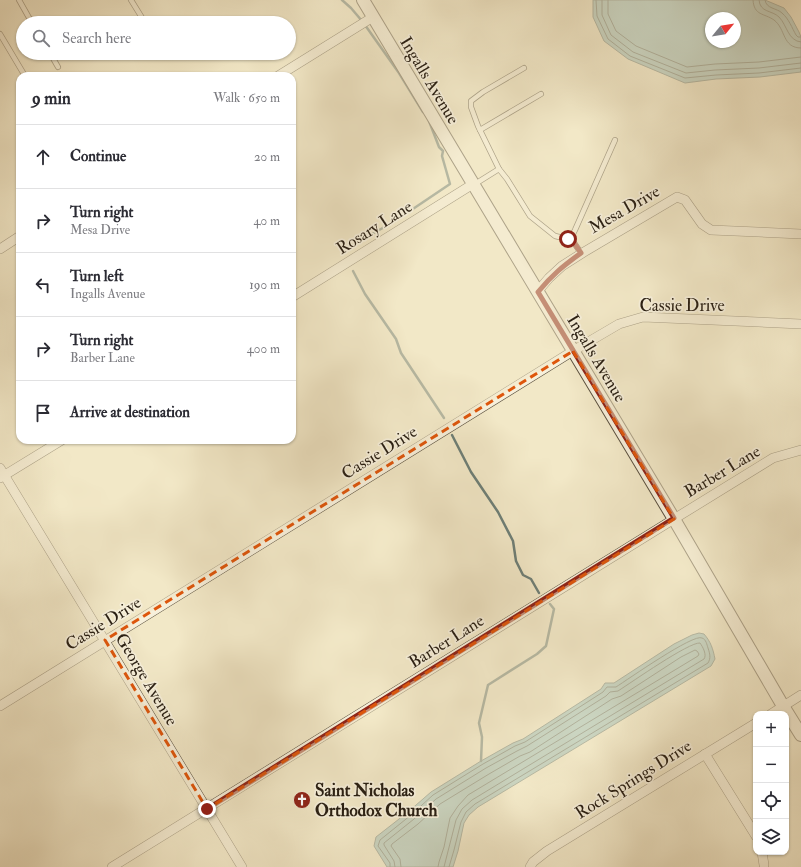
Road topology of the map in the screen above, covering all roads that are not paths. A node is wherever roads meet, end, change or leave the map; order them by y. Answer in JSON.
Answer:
{"nodes":[{"id":1,"x":19,"y":0,"type":"edge"},
{"id":2,"x":131,"y":0,"type":"edge"},
{"id":3,"x":362,"y":0,"type":"edge"},
{"id":4,"x":28,"y":16,"type":"edge"},
{"id":5,"x":141,"y":16,"type":"edge"},
{"id":6,"x":373,"y":17,"type":"junction"},
{"id":7,"x":0,"y":34,"type":"edge"},
{"id":8,"x":54,"y":60,"type":"edge"},
{"id":9,"x":58,"y":67,"type":"dead end"},
{"id":10,"x":524,"y":68,"type":"dead end"},
{"id":11,"x":23,"y":72,"type":"edge"},
{"id":12,"x":284,"y":72,"type":"edge"},
{"id":13,"x":541,"y":94,"type":"dead end"},
{"id":14,"x":480,"y":130,"type":"junction"},
{"id":15,"x":615,"y":140,"type":"dead end"},
{"id":16,"x":499,"y":169,"type":"junction"},
{"id":17,"x":473,"y":184,"type":"junction"},
{"id":18,"x":801,"y":234,"type":"edge"},
{"id":19,"x":570,"y":237,"type":"junction"},
{"id":20,"x":16,"y":239,"type":"edge"},
{"id":21,"x":0,"y":249,"type":"edge"},
{"id":22,"x":581,"y":253,"type":"junction"},
{"id":23,"x":538,"y":292,"type":"junction"},
{"id":24,"x":296,"y":295,"type":"edge"},
{"id":25,"x":801,"y":324,"type":"edge"},
{"id":26,"x":573,"y":351,"type":"junction"},
{"id":27,"x":55,"y":444,"type":"edge"},
{"id":28,"x":801,"y":450,"type":"edge"},
{"id":29,"x":2,"y":474,"type":"edge"},
{"id":30,"x":674,"y":518,"type":"junction"},
{"id":31,"x":105,"y":640,"type":"junction"},
{"id":32,"x":801,"y":695,"type":"edge"},
{"id":33,"x":0,"y":706,"type":"edge"},
{"id":34,"x":783,"y":706,"type":"junction"},
{"id":35,"x":775,"y":711,"type":"edge"},
{"id":36,"x":753,"y":725,"type":"edge"},
{"id":37,"x":801,"y":735,"type":"edge"},
{"id":38,"x":705,"y":754,"type":"junction"},
{"id":39,"x":207,"y":809,"type":"junction"},
{"id":40,"x":753,"y":831,"type":"edge"},
{"id":41,"x":762,"y":855,"type":"edge"},
{"id":42,"x":764,"y":865,"type":"dead end"},
{"id":43,"x":112,"y":867,"type":"edge"},
{"id":44,"x":242,"y":867,"type":"edge"},
{"id":45,"x":530,"y":867,"type":"edge"}],
"edges":[{"from":1,"to":4,"type":"lane"},
{"from":2,"to":5,"type":"lane"},
{"from":3,"to":6,"type":"street","name":"Ingalls Avenue"},
{"from":6,"to":12,"type":"street"},
{"from":6,"to":17,"type":"street","name":"Ingalls Avenue"},
{"from":7,"to":11,"type":"lane"},
{"from":8,"to":9,"type":"lane"},
{"from":10,"to":14,"type":"lane"},
{"from":13,"to":14,"type":"lane"},
{"from":14,"to":16,"type":"lane"},
{"from":15,"to":19,"type":"lane"},
{"from":16,"to":17,"type":"lane"},
{"from":16,"to":19,"type":"lane"},
{"from":17,"to":23,"type":"street","name":"Ingalls Avenue"},
{"from":17,"to":24,"type":"street","name":"Rosary Lane"},
{"from":18,"to":22,"type":"street","name":"Mesa Drive"},
{"from":19,"to":22,"type":"lane"},
{"from":20,"to":21,"type":"street"},
{"from":22,"to":23,"type":"street","name":"Mesa Drive"},
{"from":23,"to":26,"type":"street","name":"Ingalls Avenue"},
{"from":25,"to":26,"type":"street","name":"Cassie Drive"},
{"from":26,"to":30,"type":"street","name":"Ingalls Avenue"},
{"from":26,"to":31,"type":"street","name":"Cassie Drive"},
{"from":27,"to":29,"type":"street"},
{"from":28,"to":30,"type":"street","name":"Barber Lane"},
{"from":29,"to":31,"type":"street","name":"George Avenue"},
{"from":30,"to":34,"type":"street","name":"Ingalls Avenue"},
{"from":30,"to":39,"type":"street","name":"Barber Lane"},
{"from":31,"to":33,"type":"street","name":"Cassie Drive"},
{"from":31,"to":39,"type":"street","name":"George Avenue"},
{"from":32,"to":34,"type":"street"},
{"from":34,"to":35,"type":"street"},
{"from":34,"to":37,"type":"street","name":"Ingalls Avenue"},
{"from":36,"to":38,"type":"street","name":"Rock Springs Drive"},
{"from":38,"to":40,"type":"street"},
{"from":38,"to":45,"type":"street","name":"Rock Springs Drive"},
{"from":39,"to":43,"type":"street","name":"Barber Lane"},
{"from":39,"to":44,"type":"street","name":"George Avenue"},
{"from":41,"to":42,"type":"street"}]}
